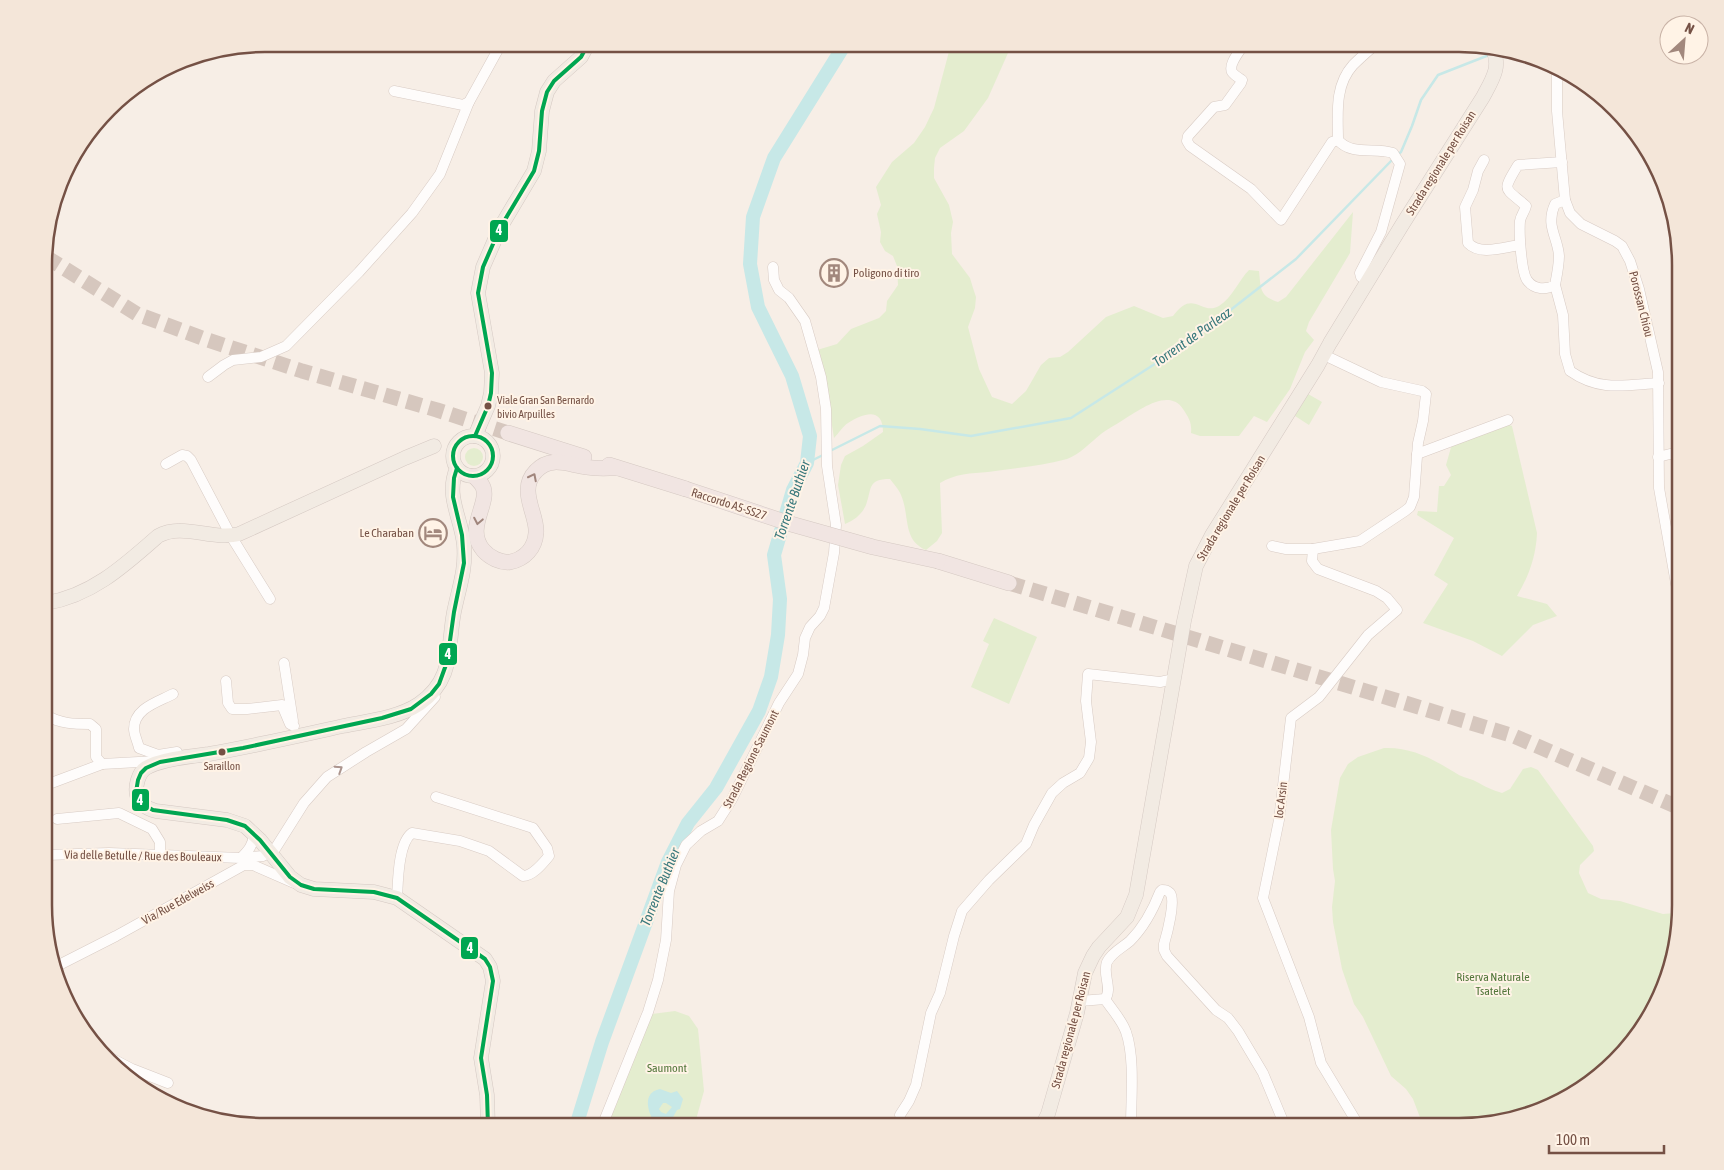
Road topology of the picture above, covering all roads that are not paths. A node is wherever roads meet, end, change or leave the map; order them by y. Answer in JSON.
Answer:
{"nodes":[{"id":1,"x":497,"y":52,"type":"edge"},
{"id":2,"x":584,"y":52,"type":"edge"},
{"id":3,"x":1239,"y":52,"type":"edge"},
{"id":4,"x":1367,"y":52,"type":"edge"},
{"id":5,"x":1495,"y":56,"type":"edge"},
{"id":6,"x":1557,"y":76,"type":"edge"},
{"id":7,"x":394,"y":91,"type":"dead end"},
{"id":8,"x":469,"y":102,"type":"junction"},
{"id":9,"x":1338,"y":140,"type":"junction"},
{"id":10,"x":1484,"y":160,"type":"dead end"},
{"id":11,"x":1562,"y":162,"type":"junction"},
{"id":12,"x":1565,"y":200,"type":"junction"},
{"id":13,"x":1520,"y":245,"type":"junction"},
{"id":14,"x":773,"y":268,"type":"dead end"},
{"id":15,"x":1368,"y":280,"type":"junction"},
{"id":16,"x":1555,"y":285,"type":"junction"},
{"id":17,"x":1324,"y":355,"type":"junction"},
{"id":18,"x":208,"y":377,"type":"dead end"},
{"id":19,"x":1659,"y":386,"type":"junction"},
{"id":20,"x":487,"y":409,"type":"junction"},
{"id":21,"x":1508,"y":420,"type":"dead end"},
{"id":22,"x":508,"y":433,"type":"tunnel mouth"},
{"id":23,"x":475,"y":436,"type":"junction"},
{"id":24,"x":488,"y":443,"type":"junction"},
{"id":25,"x":1417,"y":454,"type":"junction"},
{"id":26,"x":1672,"y":454,"type":"edge"},
{"id":27,"x":1658,"y":457,"type":"junction"},
{"id":28,"x":166,"y":464,"type":"dead end"},
{"id":29,"x":462,"y":464,"type":"junction"},
{"id":30,"x":617,"y":468,"type":"junction"},
{"id":31,"x":231,"y":536,"type":"junction"},
{"id":32,"x":1272,"y":546,"type":"dead end"},
{"id":33,"x":1313,"y":549,"type":"junction"},
{"id":34,"x":1672,"y":561,"type":"edge"},
{"id":35,"x":1010,"y":584,"type":"tunnel mouth"},
{"id":36,"x":270,"y":599,"type":"dead end"},
{"id":37,"x":52,"y":602,"type":"edge"},
{"id":38,"x":284,"y":663,"type":"dead end"},
{"id":39,"x":448,"y":663,"type":"junction"},
{"id":40,"x":1174,"y":679,"type":"junction"},
{"id":41,"x":226,"y":681,"type":"dead end"},
{"id":42,"x":173,"y":694,"type":"dead end"},
{"id":43,"x":52,"y":719,"type":"edge"},
{"id":44,"x":295,"y":731,"type":"junction"},
{"id":45,"x":203,"y":754,"type":"junction"},
{"id":46,"x":168,"y":761,"type":"junction"},
{"id":47,"x":102,"y":764,"type":"junction"},
{"id":48,"x":52,"y":783,"type":"edge"},
{"id":49,"x":436,"y":797,"type":"dead end"},
{"id":50,"x":57,"y":818,"type":"dead end"},
{"id":51,"x":254,"y":834,"type":"junction"},
{"id":52,"x":269,"y":853,"type":"junction"},
{"id":53,"x":160,"y":854,"type":"junction"},
{"id":54,"x":52,"y":855,"type":"edge"},
{"id":55,"x":241,"y":858,"type":"junction"},
{"id":56,"x":283,"y":870,"type":"junction"},
{"id":57,"x":301,"y":886,"type":"junction"},
{"id":58,"x":397,"y":898,"type":"junction"},
{"id":59,"x":61,"y":964,"type":"edge"},
{"id":60,"x":1105,"y":999,"type":"junction"},
{"id":61,"x":1080,"y":1001,"type":"junction"},
{"id":62,"x":127,"y":1066,"type":"edge"},
{"id":63,"x":168,"y":1084,"type":"dead end"},
{"id":64,"x":900,"y":1115,"type":"dead end"},
{"id":65,"x":488,"y":1118,"type":"edge"},
{"id":66,"x":605,"y":1118,"type":"edge"},
{"id":67,"x":1046,"y":1118,"type":"edge"},
{"id":68,"x":1131,"y":1118,"type":"edge"},
{"id":69,"x":1282,"y":1118,"type":"edge"},
{"id":70,"x":1354,"y":1118,"type":"edge"}],
"edges":[{"from":1,"to":8,"type":"street"},
{"from":2,"to":20,"type":"main road"},
{"from":3,"to":9,"type":"street"},
{"from":4,"to":9,"type":"street"},
{"from":5,"to":15,"type":"main road","name":"Strada regionale per Roisan"},
{"from":6,"to":11,"type":"street","name":"Porossan Chiou"},
{"from":7,"to":8,"type":"street"},
{"from":8,"to":18,"type":"street"},
{"from":9,"to":15,"type":"street"},
{"from":10,"to":13,"type":"street"},
{"from":11,"to":12,"type":"street","name":"Porossan Chiou"},
{"from":11,"to":13,"type":"street"},
{"from":12,"to":16,"type":"street"},
{"from":12,"to":19,"type":"street","name":"Porossan Chiou"},
{"from":13,"to":16,"type":"street"},
{"from":14,"to":66,"type":"street","name":"Strada Regione Saumont"},
{"from":15,"to":17,"type":"main road","name":"Strada regionale per Roisan"},
{"from":16,"to":19,"type":"street"},
{"from":17,"to":25,"type":"street"},
{"from":17,"to":40,"type":"main road","name":"Strada regionale per Roisan"},
{"from":19,"to":27,"type":"street","name":"Porossan Chiou"},
{"from":20,"to":23,"type":"main road"},
{"from":20,"to":24,"type":"main road"},
{"from":21,"to":25,"type":"street"},
{"from":22,"to":30,"type":"highway","name":"Raccordo A5-SS27"},
{"from":23,"to":24,"type":"main road"},
{"from":23,"to":29,"type":"main road"},
{"from":24,"to":29,"type":"main road"},
{"from":25,"to":33,"type":"street"},
{"from":26,"to":27,"type":"street"},
{"from":27,"to":34,"type":"street","name":"Porossan Chiou"},
{"from":28,"to":31,"type":"street"},
{"from":29,"to":30,"type":"highway","one_way":true},
{"from":29,"to":31,"type":"main road"},
{"from":29,"to":39,"type":"main road"},
{"from":30,"to":35,"type":"highway","name":"Raccordo A5-SS27","bridge":true},
{"from":31,"to":36,"type":"street"},
{"from":31,"to":37,"type":"main road"},
{"from":32,"to":33,"type":"street"},
{"from":33,"to":70,"type":"street","name":"loc Arsin"},
{"from":38,"to":44,"type":"street"},
{"from":39,"to":44,"type":"main road"},
{"from":52,"to":39,"type":"street","one_way":true},
{"from":40,"to":61,"type":"main road","name":"Strada regionale per Roisan"},
{"from":40,"to":64,"type":"street"},
{"from":41,"to":44,"type":"street"},
{"from":42,"to":45,"type":"street"},
{"from":43,"to":47,"type":"street"},
{"from":44,"to":45,"type":"main road"},
{"from":45,"to":46,"type":"main road"},
{"from":46,"to":47,"type":"street"},
{"from":46,"to":51,"type":"main road"},
{"from":47,"to":48,"type":"street"},
{"from":49,"to":58,"type":"street"},
{"from":50,"to":53,"type":"street"},
{"from":51,"to":52,"type":"main road"},
{"from":51,"to":55,"type":"street"},
{"from":52,"to":55,"type":"street"},
{"from":52,"to":56,"type":"main road"},
{"from":53,"to":54,"type":"street","name":"Via delle Betulle / Rue des Bouleaux"},
{"from":53,"to":55,"type":"street","name":"Via delle Betulle / Rue des Bouleaux"},
{"from":55,"to":56,"type":"street"},
{"from":56,"to":57,"type":"main road"},
{"from":57,"to":58,"type":"main road"},
{"from":57,"to":59,"type":"street","name":"Via/Rue Edelweiss"},
{"from":58,"to":65,"type":"main road"},
{"from":60,"to":61,"type":"street"},
{"from":60,"to":68,"type":"street"},
{"from":60,"to":69,"type":"street"},
{"from":61,"to":67,"type":"main road","name":"Strada regionale per Roisan"},
{"from":62,"to":63,"type":"street"}]}
